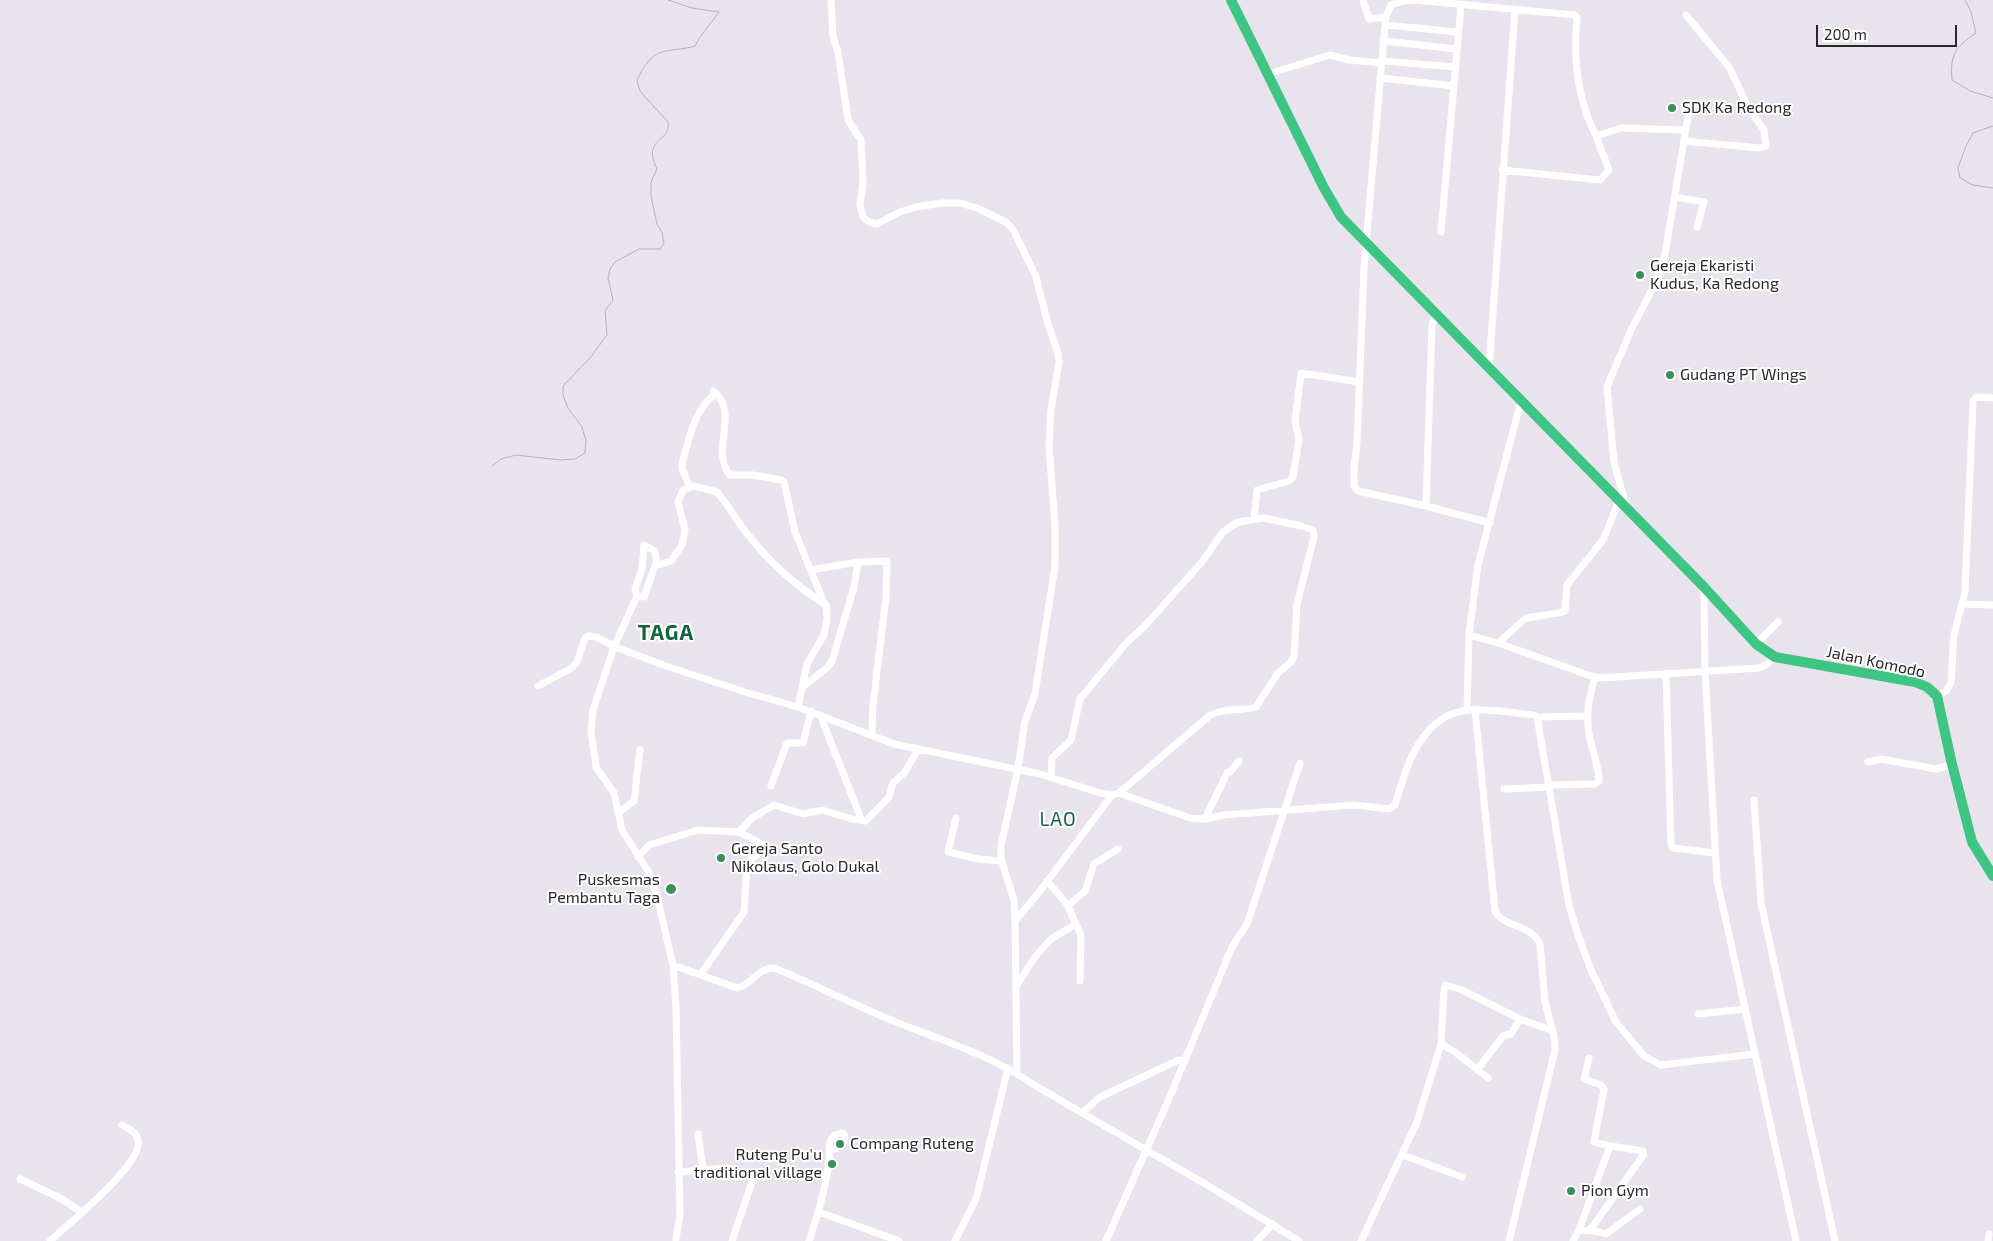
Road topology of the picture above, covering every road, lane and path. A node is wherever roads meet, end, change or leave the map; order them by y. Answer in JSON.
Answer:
{"nodes":[{"id":1,"x":831,"y":0,"type":"edge"},
{"id":2,"x":1231,"y":0,"type":"edge"},
{"id":3,"x":1363,"y":0,"type":"edge"},
{"id":4,"x":1461,"y":4,"type":"junction"},
{"id":5,"x":1506,"y":4,"type":"edge"},
{"id":6,"x":1514,"y":9,"type":"junction"},
{"id":7,"x":1686,"y":15,"type":"dead end"},
{"id":8,"x":1386,"y":21,"type":"junction"},
{"id":9,"x":1458,"y":32,"type":"junction"},
{"id":10,"x":1384,"y":41,"type":"junction"},
{"id":11,"x":1457,"y":49,"type":"junction"},
{"id":12,"x":1382,"y":62,"type":"junction"},
{"id":13,"x":1456,"y":68,"type":"junction"},
{"id":14,"x":1268,"y":74,"type":"junction"},
{"id":15,"x":1380,"y":78,"type":"junction"},
{"id":16,"x":1454,"y":86,"type":"junction"},
{"id":17,"x":1688,"y":117,"type":"dead end"},
{"id":18,"x":1686,"y":130,"type":"junction"},
{"id":19,"x":1598,"y":136,"type":"junction"},
{"id":20,"x":1684,"y":141,"type":"junction"},
{"id":21,"x":1502,"y":170,"type":"junction"},
{"id":22,"x":1675,"y":197,"type":"junction"},
{"id":23,"x":1697,"y":227,"type":"dead end"},
{"id":24,"x":1441,"y":232,"type":"dead end"},
{"id":25,"x":1367,"y":242,"type":"junction"},
{"id":26,"x":1437,"y":314,"type":"junction"},
{"id":27,"x":1489,"y":368,"type":"junction"},
{"id":28,"x":1360,"y":382,"type":"junction"},
{"id":29,"x":1993,"y":398,"type":"edge"},
{"id":30,"x":1522,"y":401,"type":"junction"},
{"id":31,"x":690,"y":487,"type":"junction"},
{"id":32,"x":1619,"y":501,"type":"junction"},
{"id":33,"x":1426,"y":506,"type":"junction"},
{"id":34,"x":1627,"y":509,"type":"junction"},
{"id":35,"x":1254,"y":515,"type":"junction"},
{"id":36,"x":1490,"y":523,"type":"junction"},
{"id":37,"x":858,"y":562,"type":"junction"},
{"id":38,"x":657,"y":565,"type":"junction"},
{"id":39,"x":811,"y":570,"type":"junction"},
{"id":40,"x":1704,"y":587,"type":"junction"},
{"id":41,"x":637,"y":596,"type":"junction"},
{"id":42,"x":1963,"y":604,"type":"junction"},
{"id":43,"x":1993,"y":605,"type":"edge"},
{"id":44,"x":826,"y":606,"type":"junction"},
{"id":45,"x":1778,"y":622,"type":"dead end"},
{"id":46,"x":1469,"y":635,"type":"junction"},
{"id":47,"x":1498,"y":643,"type":"junction"},
{"id":48,"x":1756,"y":644,"type":"junction"},
{"id":49,"x":614,"y":647,"type":"junction"},
{"id":50,"x":1775,"y":657,"type":"junction"},
{"id":51,"x":1705,"y":671,"type":"junction"},
{"id":52,"x":1666,"y":673,"type":"junction"},
{"id":53,"x":1595,"y":677,"type":"junction"},
{"id":54,"x":538,"y":686,"type":"dead end"},
{"id":55,"x":803,"y":687,"type":"junction"},
{"id":56,"x":1937,"y":696,"type":"junction"},
{"id":57,"x":798,"y":707,"type":"junction"},
{"id":58,"x":1471,"y":710,"type":"junction"},
{"id":59,"x":811,"y":711,"type":"junction"},
{"id":60,"x":822,"y":715,"type":"junction"},
{"id":61,"x":1587,"y":716,"type":"junction"},
{"id":62,"x":1536,"y":717,"type":"junction"},
{"id":63,"x":872,"y":735,"type":"junction"},
{"id":64,"x":640,"y":750,"type":"dead end"},
{"id":65,"x":918,"y":750,"type":"junction"},
{"id":66,"x":1239,"y":761,"type":"dead end"},
{"id":67,"x":1868,"y":762,"type":"dead end"},
{"id":68,"x":1300,"y":763,"type":"dead end"},
{"id":69,"x":1952,"y":765,"type":"junction"},
{"id":70,"x":1018,"y":768,"type":"junction"},
{"id":71,"x":1051,"y":777,"type":"junction"},
{"id":72,"x":772,"y":786,"type":"dead end"},
{"id":73,"x":1549,"y":786,"type":"junction"},
{"id":74,"x":1504,"y":788,"type":"dead end"},
{"id":75,"x":1115,"y":794,"type":"junction"},
{"id":76,"x":1754,"y":800,"type":"dead end"},
{"id":77,"x":1284,"y":811,"type":"junction"},
{"id":78,"x":618,"y":813,"type":"junction"},
{"id":79,"x":956,"y":818,"type":"dead end"},
{"id":80,"x":1205,"y":820,"type":"junction"},
{"id":81,"x":862,"y":821,"type":"junction"},
{"id":82,"x":739,"y":832,"type":"junction"},
{"id":83,"x":1118,"y":849,"type":"dead end"},
{"id":84,"x":1715,"y":853,"type":"junction"},
{"id":85,"x":638,"y":857,"type":"junction"},
{"id":86,"x":1002,"y":861,"type":"junction"},
{"id":87,"x":1993,"y":876,"type":"edge"},
{"id":88,"x":1047,"y":881,"type":"junction"},
{"id":89,"x":1068,"y":906,"type":"junction"},
{"id":90,"x":1015,"y":921,"type":"junction"},
{"id":91,"x":1076,"y":924,"type":"junction"},
{"id":92,"x":673,"y":965,"type":"junction"},
{"id":93,"x":701,"y":974,"type":"junction"},
{"id":94,"x":1080,"y":981,"type":"dead end"},
{"id":95,"x":1016,"y":988,"type":"junction"},
{"id":96,"x":1745,"y":1009,"type":"junction"},
{"id":97,"x":1698,"y":1014,"type":"dead end"},
{"id":98,"x":1520,"y":1019,"type":"junction"},
{"id":99,"x":1549,"y":1029,"type":"junction"},
{"id":100,"x":1441,"y":1044,"type":"junction"},
{"id":101,"x":1755,"y":1054,"type":"junction"},
{"id":102,"x":1589,"y":1058,"type":"dead end"},
{"id":103,"x":1185,"y":1061,"type":"junction"},
{"id":104,"x":1008,"y":1068,"type":"junction"},
{"id":105,"x":1477,"y":1070,"type":"junction"},
{"id":106,"x":1017,"y":1073,"type":"junction"},
{"id":107,"x":1488,"y":1078,"type":"dead end"},
{"id":108,"x":1082,"y":1113,"type":"junction"},
{"id":109,"x":122,"y":1125,"type":"dead end"},
{"id":110,"x":698,"y":1134,"type":"dead end"},
{"id":111,"x":1610,"y":1146,"type":"junction"},
{"id":112,"x":830,"y":1150,"type":"dead end"},
{"id":113,"x":1146,"y":1151,"type":"junction"},
{"id":114,"x":1403,"y":1155,"type":"junction"},
{"id":115,"x":703,"y":1170,"type":"junction"},
{"id":116,"x":678,"y":1172,"type":"junction"},
{"id":117,"x":1462,"y":1177,"type":"dead end"},
{"id":118,"x":20,"y":1179,"type":"dead end"},
{"id":119,"x":1640,"y":1209,"type":"dead end"},
{"id":120,"x":81,"y":1212,"type":"junction"},
{"id":121,"x":819,"y":1212,"type":"junction"},
{"id":122,"x":1273,"y":1224,"type":"junction"},
{"id":123,"x":1579,"y":1230,"type":"junction"},
{"id":124,"x":1590,"y":1230,"type":"junction"},
{"id":125,"x":676,"y":1240,"type":"edge"},
{"id":126,"x":50,"y":1241,"type":"edge"},
{"id":127,"x":732,"y":1241,"type":"edge"},
{"id":128,"x":809,"y":1241,"type":"edge"},
{"id":129,"x":899,"y":1241,"type":"edge"},
{"id":130,"x":955,"y":1241,"type":"edge"},
{"id":131,"x":1106,"y":1241,"type":"edge"},
{"id":132,"x":1257,"y":1241,"type":"edge"},
{"id":133,"x":1300,"y":1241,"type":"edge"},
{"id":134,"x":1361,"y":1241,"type":"edge"},
{"id":135,"x":1509,"y":1241,"type":"edge"},
{"id":136,"x":1573,"y":1241,"type":"edge"},
{"id":137,"x":1796,"y":1241,"type":"edge"},
{"id":138,"x":1835,"y":1241,"type":"edge"}],
"edges":[{"from":1,"to":70,"type":"street"},
{"from":2,"to":14,"type":"highway","name":"Jalan Komodo"},
{"from":3,"to":8,"type":"street"},
{"from":4,"to":5,"type":"street"},
{"from":4,"to":8,"type":"street"},
{"from":4,"to":9,"type":"street"},
{"from":5,"to":6,"type":"street"},
{"from":6,"to":19,"type":"street"},
{"from":6,"to":21,"type":"street"},
{"from":7,"to":20,"type":"street"},
{"from":8,"to":9,"type":"street"},
{"from":8,"to":10,"type":"street"},
{"from":9,"to":11,"type":"street"},
{"from":10,"to":11,"type":"street"},
{"from":10,"to":12,"type":"street"},
{"from":11,"to":13,"type":"street"},
{"from":12,"to":13,"type":"street"},
{"from":12,"to":14,"type":"street"},
{"from":12,"to":15,"type":"street"},
{"from":13,"to":16,"type":"street"},
{"from":14,"to":25,"type":"highway","name":"Jalan Komodo"},
{"from":15,"to":16,"type":"street"},
{"from":15,"to":25,"type":"street"},
{"from":16,"to":24,"type":"street"},
{"from":17,"to":18,"type":"street"},
{"from":18,"to":19,"type":"street"},
{"from":18,"to":20,"type":"street"},
{"from":19,"to":21,"type":"street"},
{"from":20,"to":22,"type":"street"},
{"from":21,"to":27,"type":"street"},
{"from":22,"to":23,"type":"street"},
{"from":22,"to":34,"type":"street"},
{"from":25,"to":26,"type":"highway","name":"Jalan Komodo"},
{"from":25,"to":28,"type":"street"},
{"from":26,"to":27,"type":"highway","name":"Jalan Komodo"},
{"from":26,"to":33,"type":"street"},
{"from":27,"to":30,"type":"highway","name":"Jalan Komodo"},
{"from":28,"to":33,"type":"street"},
{"from":28,"to":35,"type":"street"},
{"from":29,"to":42,"type":"street"},
{"from":30,"to":32,"type":"highway","name":"Jalan Komodo"},
{"from":30,"to":36,"type":"street"},
{"from":31,"to":38,"type":"street"},
{"from":31,"to":39,"type":"street"},
{"from":31,"to":44,"type":"street"},
{"from":32,"to":34,"type":"highway","name":"Jalan Komodo"},
{"from":32,"to":47,"type":"street"},
{"from":33,"to":36,"type":"street"},
{"from":34,"to":40,"type":"highway","name":"Jalan Komodo"},
{"from":35,"to":71,"type":"street"},
{"from":35,"to":75,"type":"street"},
{"from":36,"to":46,"type":"street"},
{"from":37,"to":39,"type":"street"},
{"from":37,"to":55,"type":"street"},
{"from":37,"to":63,"type":"street"},
{"from":38,"to":41,"type":"street"},
{"from":38,"to":41,"type":"street"},
{"from":39,"to":44,"type":"street"},
{"from":40,"to":48,"type":"highway","name":"Jalan Komodo"},
{"from":40,"to":51,"type":"street"},
{"from":41,"to":49,"type":"street"},
{"from":42,"to":43,"type":"street"},
{"from":42,"to":56,"type":"street"},
{"from":44,"to":55,"type":"street"},
{"from":45,"to":48,"type":"street"},
{"from":46,"to":47,"type":"street"},
{"from":46,"to":58,"type":"street"},
{"from":47,"to":53,"type":"street"},
{"from":48,"to":50,"type":"highway","name":"Jalan Komodo"},
{"from":49,"to":54,"type":"street"},
{"from":49,"to":57,"type":"street"},
{"from":49,"to":78,"type":"street"},
{"from":50,"to":51,"type":"street"},
{"from":50,"to":56,"type":"highway","name":"Jalan Komodo"},
{"from":51,"to":52,"type":"street"},
{"from":51,"to":84,"type":"street"},
{"from":52,"to":53,"type":"street"},
{"from":52,"to":84,"type":"street"},
{"from":53,"to":61,"type":"street"},
{"from":55,"to":57,"type":"street"},
{"from":56,"to":69,"type":"highway","name":"Jalan Komodo"},
{"from":57,"to":59,"type":"street"},
{"from":58,"to":62,"type":"street"},
{"from":58,"to":77,"type":"street"},
{"from":58,"to":99,"type":"street"},
{"from":59,"to":60,"type":"street"},
{"from":59,"to":72,"type":"street"},
{"from":60,"to":63,"type":"street"},
{"from":60,"to":81,"type":"street"},
{"from":61,"to":62,"type":"street"},
{"from":61,"to":73,"type":"street"},
{"from":62,"to":73,"type":"street"},
{"from":63,"to":65,"type":"street"},
{"from":64,"to":78,"type":"street"},
{"from":65,"to":70,"type":"street"},
{"from":65,"to":81,"type":"street"},
{"from":66,"to":80,"type":"street"},
{"from":67,"to":69,"type":"street"},
{"from":68,"to":77,"type":"street"},
{"from":69,"to":87,"type":"highway","name":"Jalan Komodo"},
{"from":70,"to":71,"type":"street"},
{"from":70,"to":86,"type":"street"},
{"from":71,"to":75,"type":"street"},
{"from":73,"to":74,"type":"street"},
{"from":73,"to":101,"type":"street"},
{"from":75,"to":80,"type":"street"},
{"from":75,"to":88,"type":"street"},
{"from":76,"to":138,"type":"street"},
{"from":77,"to":80,"type":"street"},
{"from":77,"to":103,"type":"street"},
{"from":78,"to":85,"type":"street"},
{"from":79,"to":86,"type":"street"},
{"from":81,"to":82,"type":"street"},
{"from":82,"to":85,"type":"street"},
{"from":82,"to":93,"type":"street"},
{"from":83,"to":89,"type":"street"},
{"from":84,"to":96,"type":"street"},
{"from":85,"to":92,"type":"street"},
{"from":86,"to":90,"type":"street"},
{"from":88,"to":89,"type":"street"},
{"from":88,"to":90,"type":"street"},
{"from":89,"to":91,"type":"street"},
{"from":90,"to":95,"type":"street"},
{"from":91,"to":94,"type":"street"},
{"from":91,"to":95,"type":"street"},
{"from":92,"to":93,"type":"street"},
{"from":92,"to":116,"type":"street"},
{"from":93,"to":104,"type":"street"},
{"from":95,"to":106,"type":"street"},
{"from":96,"to":97,"type":"street"},
{"from":96,"to":101,"type":"street"},
{"from":98,"to":99,"type":"street"},
{"from":98,"to":100,"type":"street"},
{"from":98,"to":105,"type":"street"},
{"from":99,"to":135,"type":"street"},
{"from":100,"to":105,"type":"street"},
{"from":100,"to":114,"type":"street"},
{"from":101,"to":137,"type":"street"},
{"from":102,"to":111,"type":"street"},
{"from":103,"to":108,"type":"street"},
{"from":103,"to":113,"type":"street"},
{"from":104,"to":106,"type":"street"},
{"from":104,"to":130,"type":"street"},
{"from":105,"to":107,"type":"street"},
{"from":106,"to":108,"type":"street"},
{"from":108,"to":113,"type":"street"},
{"from":109,"to":120,"type":"street"},
{"from":110,"to":115,"type":"street"},
{"from":111,"to":123,"type":"street"},
{"from":111,"to":124,"type":"street"},
{"from":112,"to":121,"type":"street"},
{"from":113,"to":122,"type":"street"},
{"from":113,"to":131,"type":"street"},
{"from":114,"to":117,"type":"street"},
{"from":114,"to":134,"type":"street"},
{"from":115,"to":116,"type":"street"},
{"from":115,"to":127,"type":"street"},
{"from":116,"to":125,"type":"street"},
{"from":118,"to":120,"type":"street"},
{"from":119,"to":124,"type":"street"},
{"from":120,"to":126,"type":"street"},
{"from":121,"to":128,"type":"street"},
{"from":121,"to":129,"type":"street"},
{"from":122,"to":132,"type":"street"},
{"from":122,"to":133,"type":"street"},
{"from":123,"to":124,"type":"street"},
{"from":123,"to":136,"type":"street"}]}
